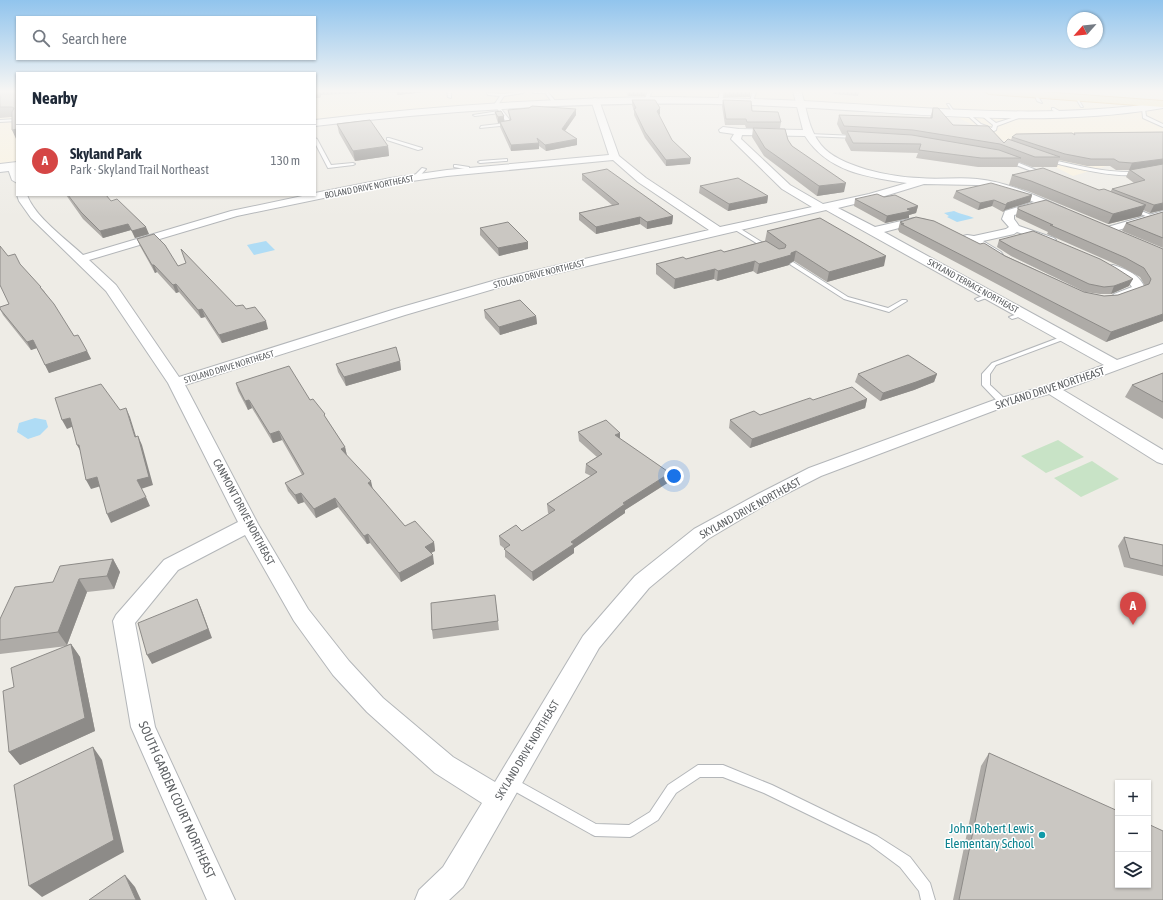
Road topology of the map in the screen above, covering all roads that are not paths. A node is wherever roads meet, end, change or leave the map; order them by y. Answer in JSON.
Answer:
{"nodes":[{"id":1,"x":607,"y":133,"type":"edge"},
{"id":2,"x":739,"y":133,"type":"edge"},
{"id":3,"x":774,"y":133,"type":"edge"},
{"id":4,"x":809,"y":134,"type":"junction"},
{"id":5,"x":860,"y":137,"type":"edge"},
{"id":6,"x":389,"y":139,"type":"dead end"},
{"id":7,"x":316,"y":141,"type":"edge"},
{"id":8,"x":420,"y":149,"type":"dead end"},
{"id":9,"x":616,"y":157,"type":"junction"},
{"id":10,"x":1042,"y":158,"type":"edge"},
{"id":11,"x":1004,"y":159,"type":"edge"},
{"id":12,"x":498,"y":161,"type":"junction"},
{"id":13,"x":480,"y":162,"type":"dead end"},
{"id":14,"x":353,"y":164,"type":"edge"},
{"id":15,"x":507,"y":164,"type":"junction"},
{"id":16,"x":456,"y":166,"type":"dead end"},
{"id":17,"x":10,"y":167,"type":"edge"},
{"id":18,"x":855,"y":168,"type":"junction"},
{"id":19,"x":424,"y":169,"type":"dead end"},
{"id":20,"x":467,"y":171,"type":"junction"},
{"id":21,"x":1146,"y":172,"type":"edge"},
{"id":22,"x":1046,"y":175,"type":"edge"},
{"id":23,"x":16,"y":178,"type":"edge"},
{"id":24,"x":415,"y":178,"type":"junction"},
{"id":25,"x":923,"y":181,"type":"junction"},
{"id":26,"x":23,"y":196,"type":"edge"},
{"id":27,"x":866,"y":198,"type":"junction"},
{"id":28,"x":1044,"y":203,"type":"junction"},
{"id":29,"x":1125,"y":206,"type":"edge"},
{"id":30,"x":825,"y":208,"type":"junction"},
{"id":31,"x":1072,"y":215,"type":"edge"},
{"id":32,"x":1160,"y":218,"type":"edge"},
{"id":33,"x":935,"y":225,"type":"edge"},
{"id":34,"x":734,"y":227,"type":"junction"},
{"id":35,"x":1015,"y":228,"type":"junction"},
{"id":36,"x":718,"y":231,"type":"junction"},
{"id":37,"x":874,"y":231,"type":"junction"},
{"id":38,"x":955,"y":234,"type":"edge"},
{"id":39,"x":1122,"y":236,"type":"edge"},
{"id":40,"x":973,"y":240,"type":"junction"},
{"id":41,"x":1061,"y":245,"type":"edge"},
{"id":42,"x":773,"y":252,"type":"edge"},
{"id":43,"x":81,"y":259,"type":"junction"},
{"id":44,"x":1006,"y":260,"type":"edge"},
{"id":45,"x":793,"y":264,"type":"edge"},
{"id":46,"x":1105,"y":265,"type":"edge"},
{"id":47,"x":1106,"y":300,"type":"edge"},
{"id":48,"x":904,"y":301,"type":"dead end"},
{"id":49,"x":1066,"y":337,"type":"junction"},
{"id":50,"x":1163,"y":348,"type":"edge"},
{"id":51,"x":1117,"y":366,"type":"junction"},
{"id":52,"x":176,"y":383,"type":"junction"},
{"id":53,"x":1051,"y":389,"type":"junction"},
{"id":54,"x":1003,"y":402,"type":"junction"},
{"id":55,"x":1163,"y":458,"type":"edge"},
{"id":56,"x":249,"y":525,"type":"junction"},
{"id":57,"x":503,"y":790,"type":"junction"},
{"id":58,"x":221,"y":900,"type":"edge"},
{"id":59,"x":429,"y":900,"type":"edge"},
{"id":60,"x":928,"y":900,"type":"edge"}],
"edges":[{"from":1,"to":9,"type":"street"},
{"from":2,"to":30,"type":"street","name":"SKYLAND TERRACE NORTHEAST"},
{"from":3,"to":4,"type":"street"},
{"from":4,"to":5,"type":"lane"},
{"from":4,"to":18,"type":"street"},
{"from":6,"to":8,"type":"lane"},
{"from":7,"to":14,"type":"lane"},
{"from":9,"to":15,"type":"street","name":"BOLAND DRIVE NORTHEAST"},
{"from":9,"to":36,"type":"street"},
{"from":10,"to":21,"type":"lane"},
{"from":11,"to":22,"type":"lane"},
{"from":12,"to":13,"type":"lane"},
{"from":12,"to":15,"type":"lane"},
{"from":12,"to":15,"type":"lane"},
{"from":15,"to":20,"type":"street","name":"BOLAND DRIVE NORTHEAST"},
{"from":16,"to":20,"type":"lane"},
{"from":17,"to":23,"type":"street"},
{"from":18,"to":25,"type":"street"},
{"from":18,"to":27,"type":"street"},
{"from":19,"to":24,"type":"lane"},
{"from":20,"to":24,"type":"street","name":"BOLAND DRIVE NORTHEAST"},
{"from":24,"to":43,"type":"street","name":"BOLAND DRIVE NORTHEAST"},
{"from":25,"to":27,"type":"street","name":"STOLAND DRIVE NORTHEAST"},
{"from":25,"to":28,"type":"street"},
{"from":26,"to":43,"type":"street","name":"CANMONT DRIVE NORTHEAST"},
{"from":27,"to":30,"type":"street","name":"STOLAND DRIVE NORTHEAST"},
{"from":28,"to":31,"type":"street"},
{"from":28,"to":35,"type":"street"},
{"from":29,"to":32,"type":"lane"},
{"from":30,"to":34,"type":"street","name":"STOLAND DRIVE NORTHEAST"},
{"from":30,"to":37,"type":"street","name":"SKYLAND TERRACE NORTHEAST"},
{"from":32,"to":39,"type":"street"},
{"from":33,"to":37,"type":"street"},
{"from":34,"to":36,"type":"street","name":"STOLAND DRIVE NORTHEAST"},
{"from":34,"to":42,"type":"lane"},
{"from":35,"to":40,"type":"street"},
{"from":35,"to":41,"type":"street"},
{"from":36,"to":52,"type":"street","name":"STOLAND DRIVE NORTHEAST"},
{"from":37,"to":49,"type":"street","name":"SKYLAND TERRACE NORTHEAST"},
{"from":38,"to":40,"type":"street"},
{"from":40,"to":44,"type":"street"},
{"from":43,"to":52,"type":"street","name":"CANMONT DRIVE NORTHEAST"},
{"from":45,"to":48,"type":"lane"},
{"from":46,"to":47,"type":"street"},
{"from":49,"to":51,"type":"street","name":"SKYLAND TERRACE NORTHEAST"},
{"from":49,"to":54,"type":"lane"},
{"from":50,"to":51,"type":"street","name":"SKYLAND DRIVE NORTHEAST"},
{"from":51,"to":53,"type":"street","name":"SKYLAND DRIVE NORTHEAST"},
{"from":52,"to":56,"type":"street","name":"CANMONT DRIVE NORTHEAST"},
{"from":53,"to":54,"type":"street","name":"SKYLAND DRIVE NORTHEAST"},
{"from":53,"to":55,"type":"street"},
{"from":54,"to":57,"type":"street","name":"SKYLAND DRIVE NORTHEAST"},
{"from":56,"to":57,"type":"street","name":"CANMONT DRIVE NORTHEAST"},
{"from":56,"to":58,"type":"street","name":"SOUTH GARDEN COURT NORTHEAST"},
{"from":57,"to":59,"type":"street","name":"SKYLAND DRIVE NORTHEAST"},
{"from":57,"to":60,"type":"lane"}]}
